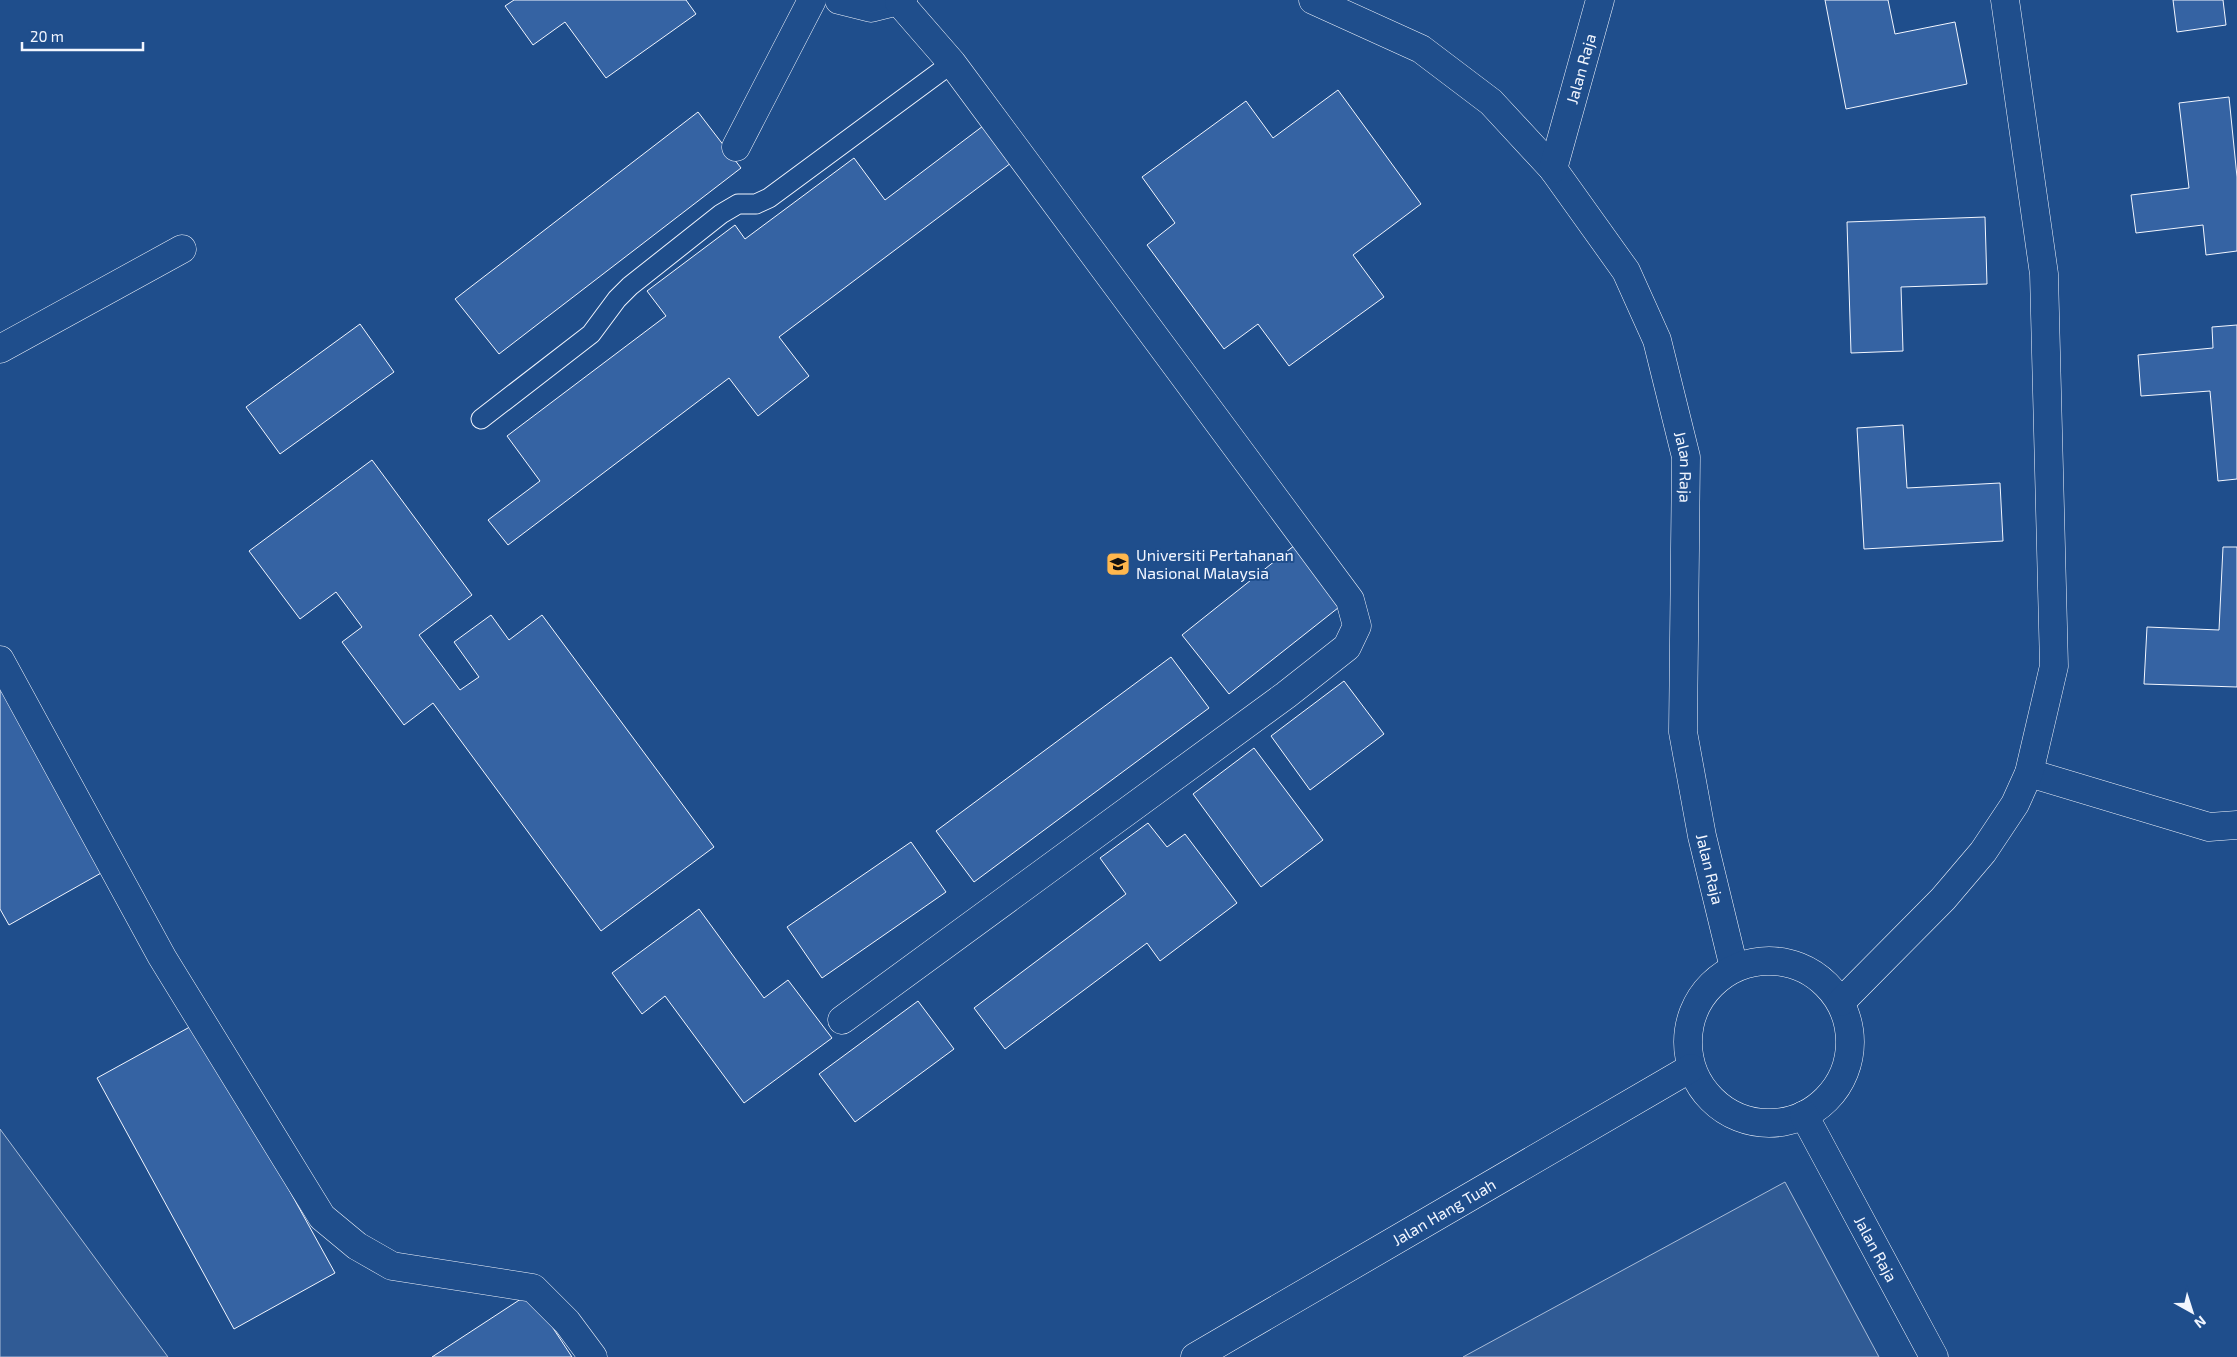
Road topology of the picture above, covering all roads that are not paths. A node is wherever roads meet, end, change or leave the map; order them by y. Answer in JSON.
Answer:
{"nodes":[{"id":1,"x":812,"y":0,"type":"edge"},
{"id":2,"x":839,"y":0,"type":"edge"},
{"id":3,"x":1312,"y":0,"type":"edge"},
{"id":4,"x":1600,"y":0,"type":"edge"},
{"id":5,"x":2005,"y":0,"type":"edge"},
{"id":6,"x":901,"y":1,"type":"edge"},
{"id":7,"x":952,"y":63,"type":"junction"},
{"id":8,"x":736,"y":147,"type":"dead end"},
{"id":9,"x":1553,"y":169,"type":"junction"},
{"id":10,"x":182,"y":249,"type":"dead end"},
{"id":11,"x":0,"y":349,"type":"edge"},
{"id":12,"x":481,"y":419,"type":"dead end"},
{"id":13,"x":0,"y":660,"type":"edge"},
{"id":14,"x":2029,"y":773,"type":"junction"},
{"id":15,"x":2237,"y":826,"type":"edge"},
{"id":16,"x":1734,"y":968,"type":"junction"},
{"id":17,"x":1841,"y":1002,"type":"junction"},
{"id":18,"x":842,"y":1020,"type":"dead end"},
{"id":19,"x":1691,"y":1068,"type":"junction"},
{"id":20,"x":1804,"y":1115,"type":"junction"},
{"id":21,"x":593,"y":1357,"type":"edge"},
{"id":22,"x":1195,"y":1357,"type":"edge"},
{"id":23,"x":1934,"y":1357,"type":"edge"}],
"edges":[{"from":1,"to":8,"type":"street"},
{"from":2,"to":6,"type":"street"},
{"from":3,"to":9,"type":"street"},
{"from":4,"to":9,"type":"street","name":"Jalan Raja"},
{"from":5,"to":14,"type":"street"},
{"from":6,"to":7,"type":"street"},
{"from":7,"to":12,"type":"lane"},
{"from":7,"to":18,"type":"street"},
{"from":9,"to":16,"type":"street","name":"Jalan Raja"},
{"from":10,"to":11,"type":"street"},
{"from":13,"to":21,"type":"street"},
{"from":14,"to":15,"type":"street"},
{"from":14,"to":17,"type":"street"},
{"from":16,"to":17,"type":"street"},
{"from":16,"to":19,"type":"street"},
{"from":17,"to":20,"type":"street"},
{"from":19,"to":20,"type":"street"},
{"from":19,"to":22,"type":"street","name":"Jalan Hang Tuah"},
{"from":20,"to":23,"type":"street","name":"Jalan Raja"}]}
